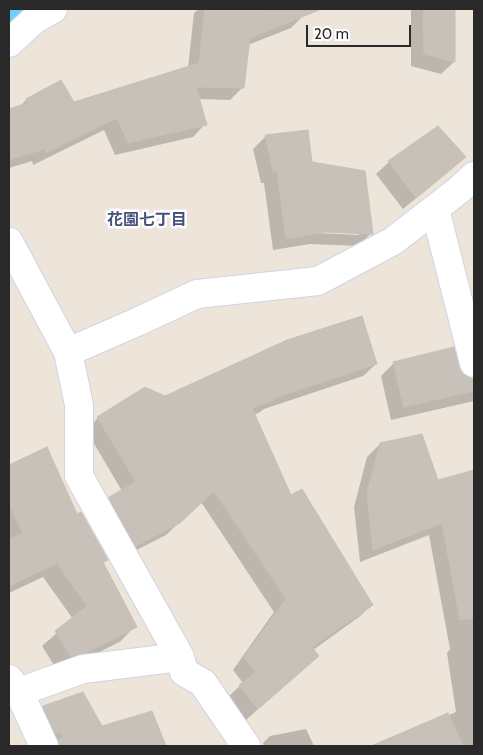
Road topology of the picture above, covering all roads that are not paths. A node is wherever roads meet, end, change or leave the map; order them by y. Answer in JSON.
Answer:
{"nodes":[{"id":1,"x":53,"y":9,"type":"edge"},
{"id":2,"x":9,"y":43,"type":"edge"},
{"id":3,"x":474,"y":176,"type":"edge"},
{"id":4,"x":435,"y":209,"type":"junction"},
{"id":5,"x":9,"y":242,"type":"edge"},
{"id":6,"x":68,"y":352,"type":"junction"},
{"id":7,"x":474,"y":363,"type":"edge"},
{"id":8,"x":180,"y":657,"type":"junction"},
{"id":9,"x":14,"y":685,"type":"edge"},
{"id":10,"x":44,"y":746,"type":"edge"},
{"id":11,"x":246,"y":746,"type":"edge"}],
"edges":[{"from":1,"to":2,"type":"street"},
{"from":3,"to":4,"type":"street"},
{"from":4,"to":6,"type":"street"},
{"from":4,"to":7,"type":"street"},
{"from":5,"to":6,"type":"street"},
{"from":6,"to":8,"type":"street"},
{"from":8,"to":9,"type":"street"},
{"from":8,"to":11,"type":"street"},
{"from":9,"to":10,"type":"street"}]}
